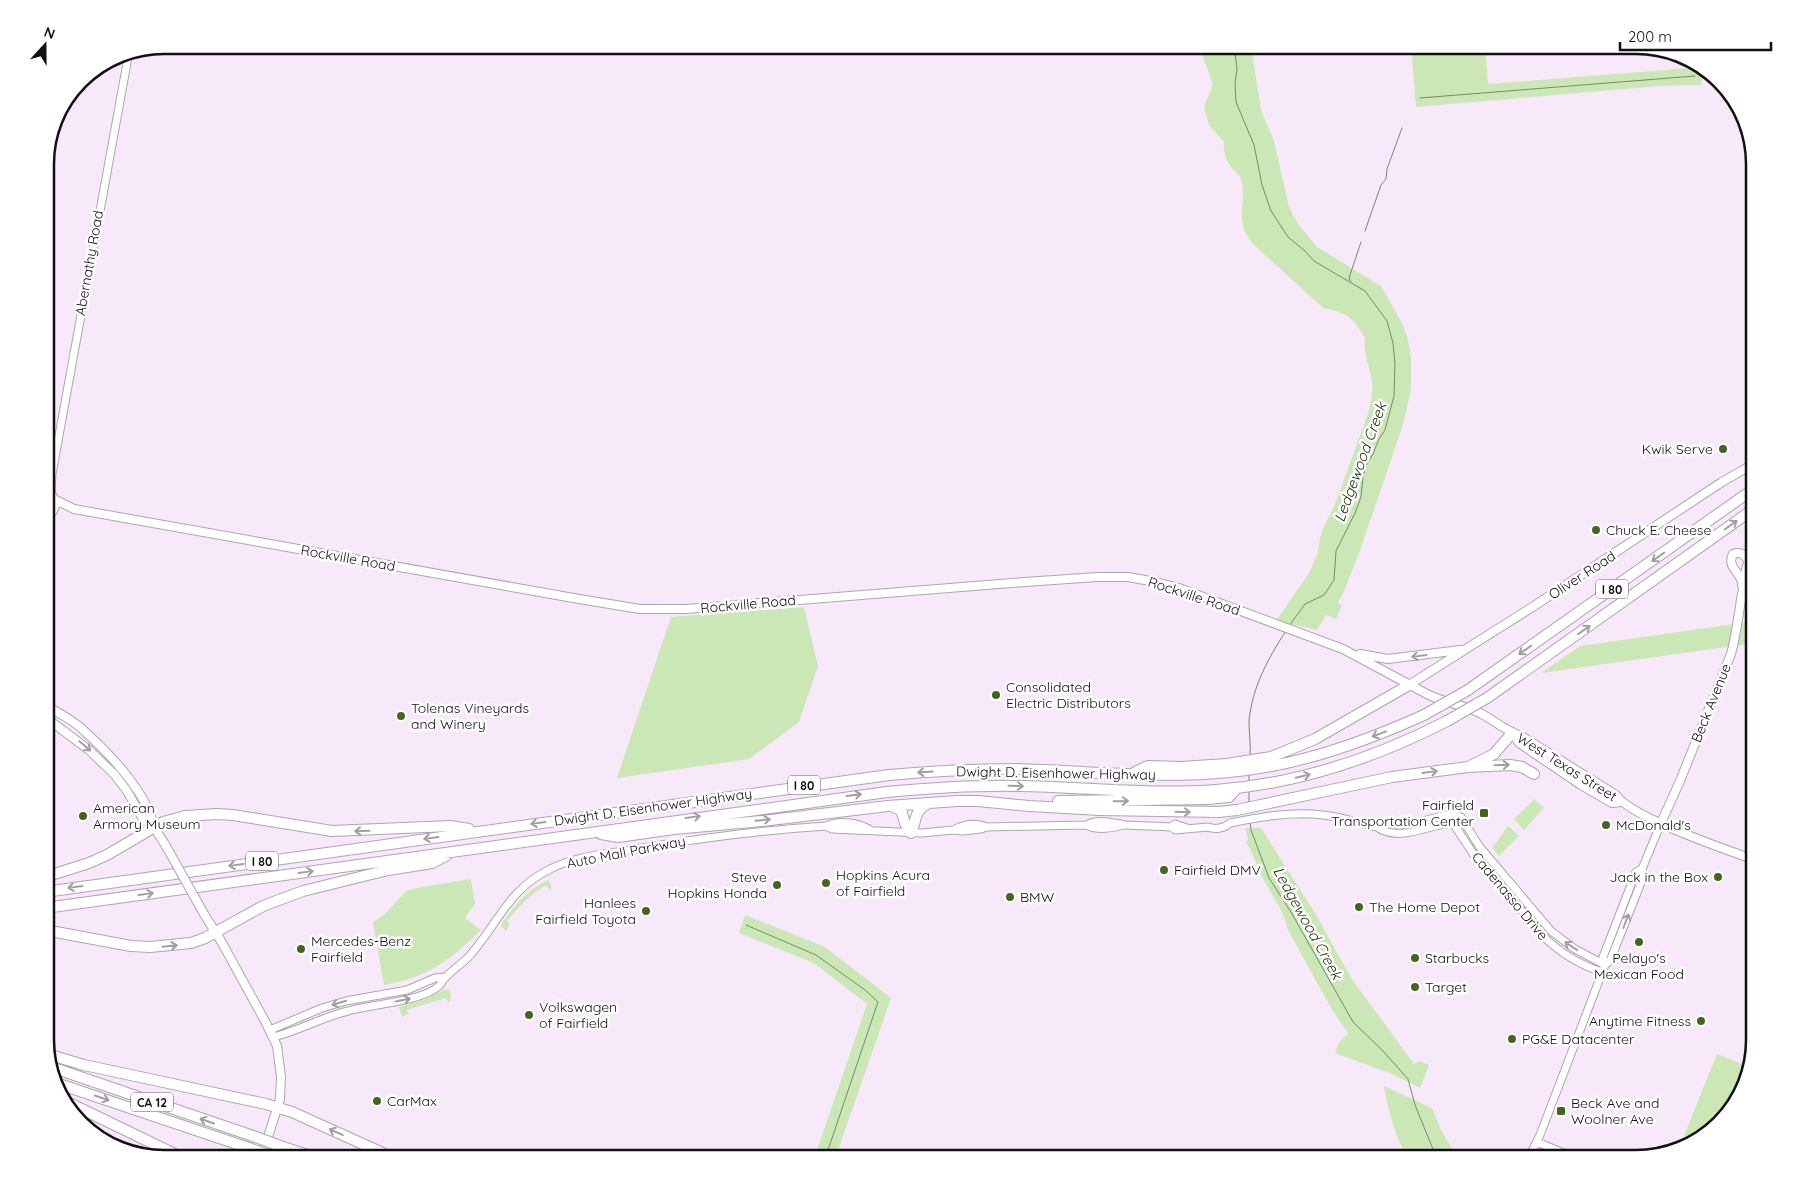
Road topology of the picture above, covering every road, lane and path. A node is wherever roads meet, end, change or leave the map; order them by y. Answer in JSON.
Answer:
{"nodes":[{"id":1,"x":128,"y":60,"type":"edge"},
{"id":2,"x":54,"y":463,"type":"edge"},
{"id":3,"x":1746,"y":468,"type":"edge"},
{"id":4,"x":1746,"y":494,"type":"edge"},
{"id":5,"x":54,"y":498,"type":"joint"},
{"id":6,"x":54,"y":508,"type":"edge"},
{"id":7,"x":74,"y":509,"type":"junction"},
{"id":8,"x":54,"y":511,"type":"edge"},
{"id":9,"x":1746,"y":514,"type":"edge"},
{"id":10,"x":1746,"y":558,"type":"edge"},
{"id":11,"x":1746,"y":574,"type":"edge"},
{"id":12,"x":1743,"y":585,"type":"junction"},
{"id":13,"x":1467,"y":648,"type":"junction"},
{"id":14,"x":1347,"y":651,"type":"junction"},
{"id":15,"x":1409,"y":685,"type":"junction"},
{"id":16,"x":54,"y":712,"type":"edge"},
{"id":17,"x":54,"y":723,"type":"edge"},
{"id":18,"x":1512,"y":733,"type":"junction"},
{"id":19,"x":1256,"y":764,"type":"junction"},
{"id":20,"x":1468,"y":767,"type":"junction"},
{"id":21,"x":1534,"y":774,"type":"dead end"},
{"id":22,"x":1237,"y":788,"type":"junction"},
{"id":23,"x":137,"y":799,"type":"junction"},
{"id":24,"x":930,"y":802,"type":"junction"},
{"id":25,"x":1002,"y":803,"type":"junction"},
{"id":26,"x":888,"y":806,"type":"junction"},
{"id":27,"x":1457,"y":815,"type":"joint"},
{"id":28,"x":1453,"y":823,"type":"joint"},
{"id":29,"x":1661,"y":823,"type":"junction"},
{"id":30,"x":154,"y":827,"type":"junction"},
{"id":31,"x":1377,"y":827,"type":"junction"},
{"id":32,"x":480,"y":831,"type":"junction"},
{"id":33,"x":911,"y":832,"type":"junction"},
{"id":34,"x":593,"y":833,"type":"junction"},
{"id":35,"x":450,"y":853,"type":"junction"},
{"id":36,"x":1746,"y":856,"type":"edge"},
{"id":37,"x":54,"y":874,"type":"edge"},
{"id":38,"x":54,"y":891,"type":"edge"},
{"id":39,"x":54,"y":907,"type":"edge"},
{"id":40,"x":54,"y":931,"type":"edge"},
{"id":41,"x":215,"y":932,"type":"junction"},
{"id":42,"x":1605,"y":965,"type":"junction"},
{"id":43,"x":1602,"y":972,"type":"junction"},
{"id":44,"x":445,"y":977,"type":"junction"},
{"id":45,"x":271,"y":1034,"type":"junction"},
{"id":46,"x":55,"y":1056,"type":"edge"},
{"id":47,"x":58,"y":1068,"type":"edge"},
{"id":48,"x":64,"y":1086,"type":"edge"},
{"id":49,"x":75,"y":1106,"type":"edge"},
{"id":50,"x":279,"y":1108,"type":"junction"},
{"id":51,"x":1537,"y":1142,"type":"junction"},
{"id":52,"x":166,"y":1150,"type":"edge"},
{"id":53,"x":255,"y":1150,"type":"edge"},
{"id":54,"x":264,"y":1150,"type":"edge"},
{"id":55,"x":292,"y":1150,"type":"edge"},
{"id":56,"x":375,"y":1150,"type":"edge"},
{"id":57,"x":1533,"y":1150,"type":"edge"},
{"id":58,"x":1556,"y":1150,"type":"edge"}],
"edges":[{"from":1,"to":2,"type":"street","name":"Abernathy Road"},
{"from":3,"to":13,"type":"main road","name":"Oliver Road"},
{"from":4,"to":19,"type":"highway","name":"Dwight D. Eisenhower Highway","number":"I 80","one_way":true,"bridge":true},
{"from":5,"to":6,"type":"main road"},
{"from":5,"to":7,"type":"main road","name":"Rockville Road"},
{"from":7,"to":8,"type":"main road","name":"Rockville Road"},
{"from":7,"to":14,"type":"main road","name":"Rockville Road"},
{"from":22,"to":9,"type":"highway","name":"Dwight D. Eisenhower Highway","number":"I 80","one_way":true,"bridge":true},
{"from":10,"to":12,"type":"main road"},
{"from":11,"to":12,"type":"highway"},
{"from":12,"to":29,"type":"main road","name":"Beck Avenue"},
{"from":13,"to":14,"type":"main road","one_way":true},
{"from":13,"to":15,"type":"main road","name":"Oliver Road"},
{"from":14,"to":15,"type":"main road","name":"Rockville Road"},
{"from":15,"to":18,"type":"main road","name":"West Texas Street"},
{"from":15,"to":19,"type":"highway"},
{"from":16,"to":23,"type":"main road"},
{"from":17,"to":23,"type":"main road","one_way":true},
{"from":18,"to":20,"type":"highway"},
{"from":18,"to":29,"type":"main road","name":"West Texas Street"},
{"from":19,"to":32,"type":"highway","name":"Dwight D. Eisenhower Highway","number":"I 80","one_way":true},
{"from":20,"to":21,"type":"highway","one_way":true},
{"from":25,"to":20,"type":"highway","one_way":true},
{"from":25,"to":22,"type":"highway","one_way":true},
{"from":34,"to":22,"type":"highway","name":"Dwight D. Eisenhower Highway","number":"I 80","one_way":true},
{"from":23,"to":30,"type":"main road"},
{"from":23,"to":30,"type":"main road"},
{"from":24,"to":25,"type":"highway"},
{"from":24,"to":26,"type":"highway"},
{"from":24,"to":33,"type":"highway"},
{"from":26,"to":33,"type":"highway"},
{"from":34,"to":26,"type":"highway","one_way":true},
{"from":27,"to":31,"type":"street","name":"Auto Mall Parkway"},
{"from":42,"to":27,"type":"street","name":"Cadenasso Drive","one_way":true},
{"from":28,"to":31,"type":"street","name":"Auto Mall Parkway"},
{"from":28,"to":43,"type":"street","name":"Cadenasso Drive"},
{"from":29,"to":36,"type":"main road","name":"West Texas Street"},
{"from":29,"to":42,"type":"street","name":"Beck Avenue"},
{"from":32,"to":30,"type":"highway","one_way":true},
{"from":30,"to":37,"type":"highway"},
{"from":30,"to":41,"type":"main road","bridge":true},
{"from":31,"to":33,"type":"street","name":"Auto Mall Parkway"},
{"from":32,"to":38,"type":"highway","name":"Dwight D. Eisenhower Highway","number":"I 80","one_way":true},
{"from":33,"to":44,"type":"street","name":"Auto Mall Parkway"},
{"from":34,"to":35,"type":"highway","name":"Dwight D. Eisenhower Highway","number":"I 80"},
{"from":39,"to":35,"type":"highway","name":"Dwight D. Eisenhower Highway","number":"I 80","one_way":true},
{"from":35,"to":41,"type":"highway"},
{"from":40,"to":41,"type":"highway","one_way":true},
{"from":41,"to":45,"type":"main road"},
{"from":42,"to":43,"type":"street","name":"Beck Avenue"},
{"from":43,"to":51,"type":"street","name":"Beck Avenue"},
{"from":44,"to":45,"type":"street","name":"Auto Mall Parkway","one_way":true},
{"from":45,"to":44,"type":"street","name":"Auto Mall Parkway","one_way":true},
{"from":45,"to":50,"type":"main road"},
{"from":46,"to":50,"type":"highway"},
{"from":55,"to":47,"type":"highway","number":"CA 12","one_way":true,"bridge":true},
{"from":48,"to":53,"type":"highway","number":"CA 12","one_way":true,"bridge":true},
{"from":49,"to":52,"type":"highway"},
{"from":50,"to":54,"type":"main road"},
{"from":56,"to":50,"type":"highway","one_way":true},
{"from":51,"to":57,"type":"street","name":"Beck Avenue"},
{"from":51,"to":58,"type":"street"}]}
